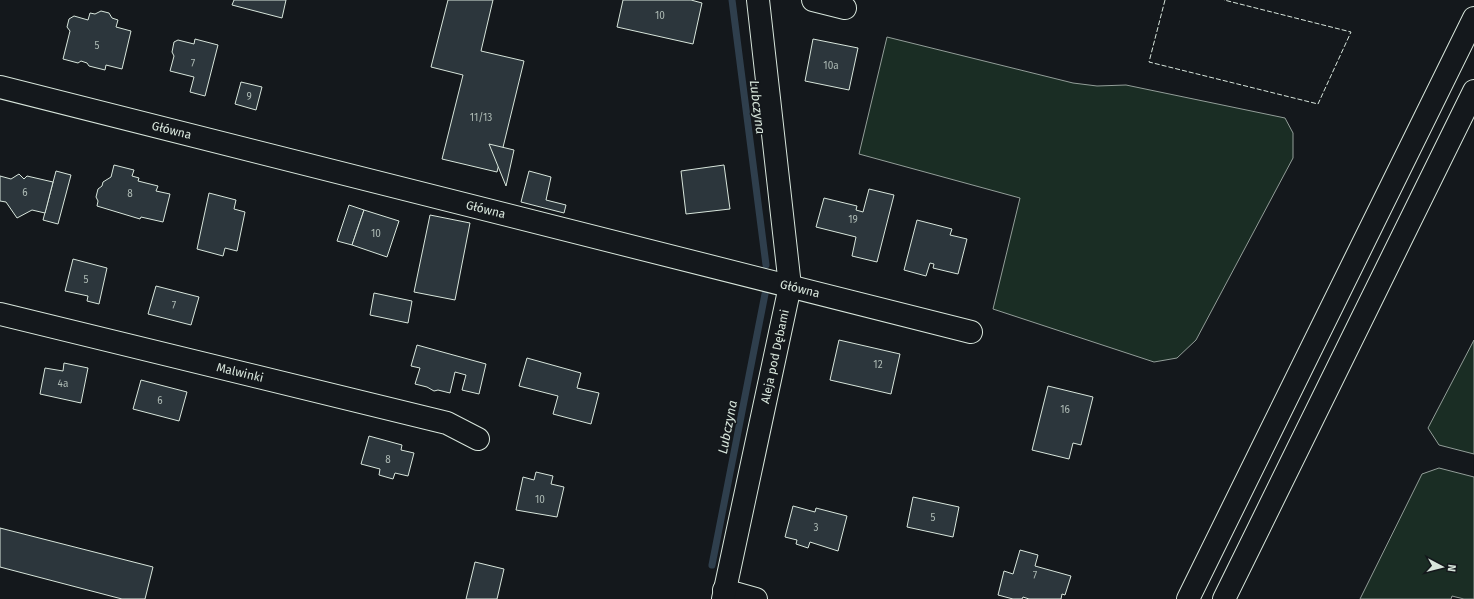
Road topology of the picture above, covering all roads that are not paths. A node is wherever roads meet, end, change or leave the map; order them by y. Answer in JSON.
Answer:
{"nodes":[{"id":1,"x":758,"y":0,"type":"edge"},
{"id":2,"x":813,"y":0,"type":"edge"},
{"id":3,"x":845,"y":8,"type":"dead end"},
{"id":4,"x":1474,"y":18,"type":"edge"},
{"id":5,"x":0,"y":87,"type":"edge"},
{"id":6,"x":1474,"y":91,"type":"edge"},
{"id":7,"x":790,"y":286,"type":"junction"},
{"id":8,"x":0,"y":314,"type":"edge"},
{"id":9,"x":971,"y":332,"type":"dead end"},
{"id":10,"x":478,"y":439,"type":"dead end"},
{"id":11,"x":723,"y":595,"type":"edge"},
{"id":12,"x":756,"y":599,"type":"edge"},
{"id":13,"x":1188,"y":599,"type":"edge"},
{"id":14,"x":1224,"y":599,"type":"edge"}],
"edges":[{"from":1,"to":7,"type":"street","name":"Aleja pod Dębami"},
{"from":2,"to":3,"type":"street"},
{"from":4,"to":13,"type":"street"},
{"from":5,"to":7,"type":"street","name":"Główna"},
{"from":6,"to":14,"type":"street"},
{"from":7,"to":9,"type":"street","name":"Główna"},
{"from":7,"to":11,"type":"street","name":"Aleja pod Dębami"},
{"from":8,"to":10,"type":"street","name":"Malwinki"},
{"from":11,"to":12,"type":"street","name":"Aleja pod Dębami"}]}
